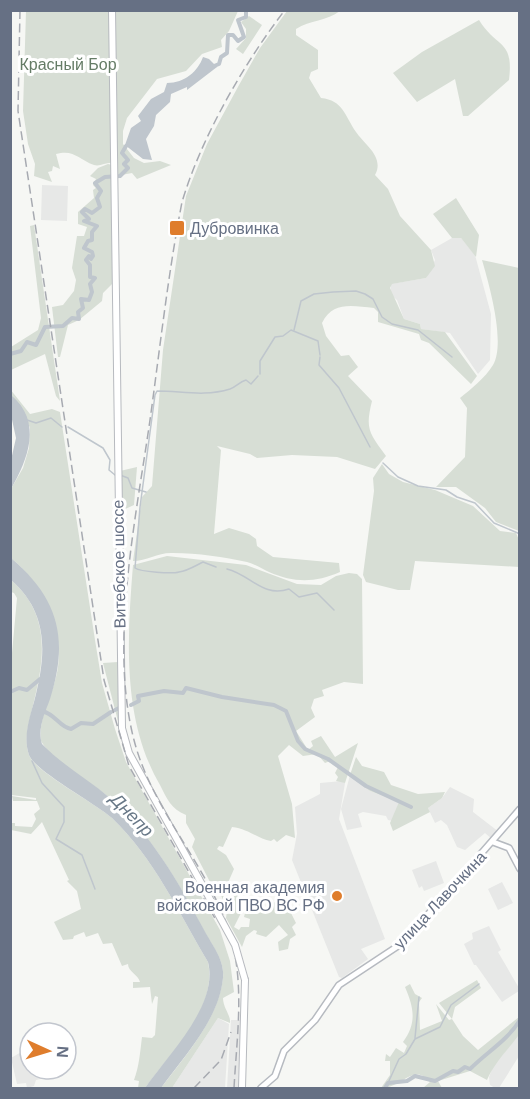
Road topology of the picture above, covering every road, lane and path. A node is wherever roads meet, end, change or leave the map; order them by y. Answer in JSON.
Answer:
{"nodes":[{"id":1,"x":112,"y":10,"type":"edge"},
{"id":2,"x":519,"y":809,"type":"edge"},
{"id":3,"x":493,"y":842,"type":"junction"},
{"id":4,"x":519,"y":869,"type":"edge"},
{"id":5,"x":242,"y":1089,"type":"edge"},
{"id":6,"x":261,"y":1089,"type":"edge"}],
"edges":[{"from":1,"to":5,"type":"main road","name":"Витебское шоссе","bridge":true},
{"from":2,"to":3,"type":"main road","name":"улица Лавочкина"},
{"from":3,"to":4,"type":"main road"},
{"from":3,"to":6,"type":"main road","name":"улица Лавочкина"}]}
